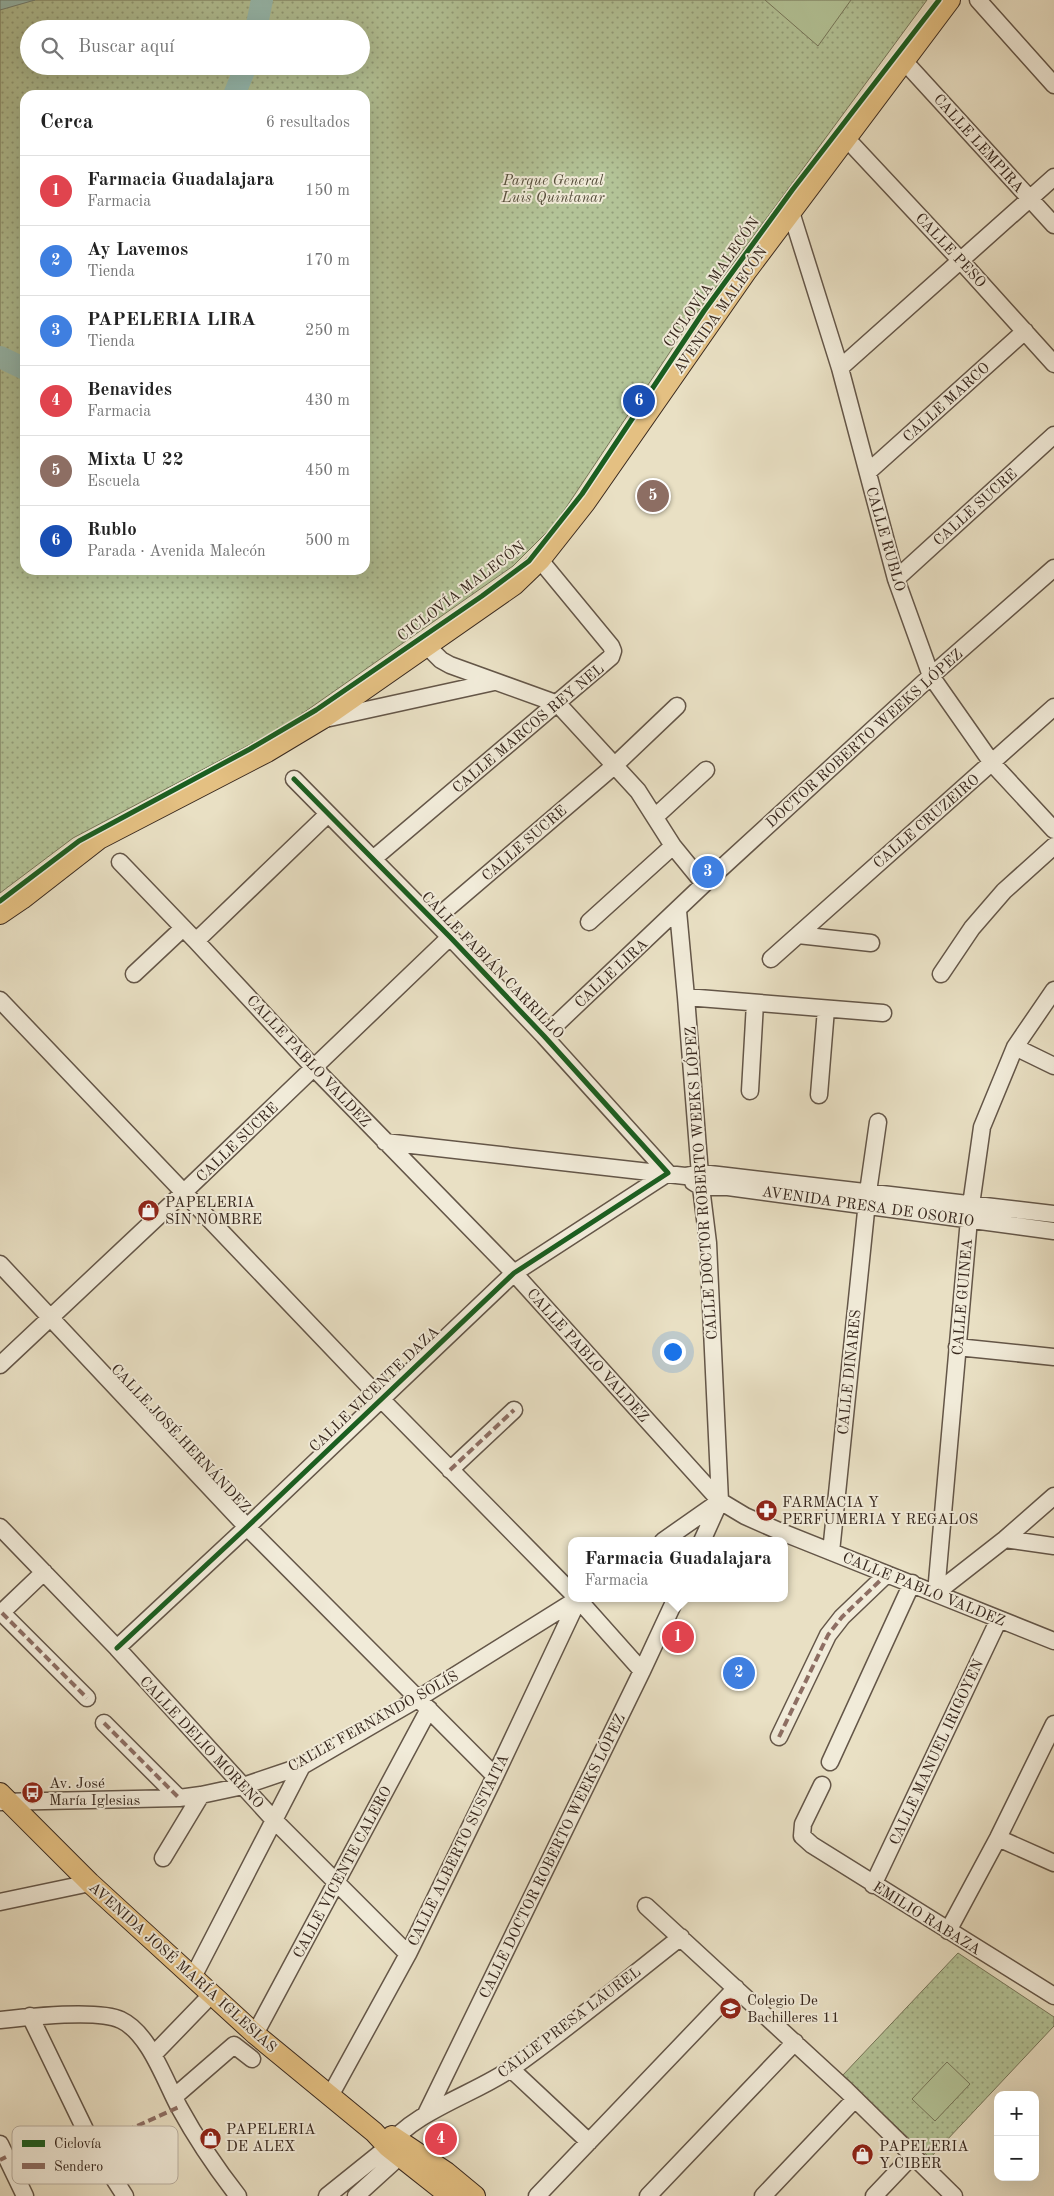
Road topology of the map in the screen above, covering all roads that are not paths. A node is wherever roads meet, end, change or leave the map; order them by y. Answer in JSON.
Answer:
{"nodes":[{"id":1,"x":950,"y":0,"type":"edge"},
{"id":2,"x":978,"y":0,"type":"edge"},
{"id":3,"x":904,"y":61,"type":"junction"},
{"id":4,"x":1054,"y":85,"type":"edge"},
{"id":5,"x":846,"y":138,"type":"junction"},
{"id":6,"x":1054,"y":177,"type":"edge"},
{"id":7,"x":1029,"y":198,"type":"junction"},
{"id":8,"x":791,"y":212,"type":"junction"},
{"id":9,"x":1054,"y":225,"type":"edge"},
{"id":10,"x":961,"y":261,"type":"junction"},
{"id":11,"x":1025,"y":331,"type":"junction"},
{"id":12,"x":1054,"y":364,"type":"edge"},
{"id":13,"x":840,"y":368,"type":"junction"},
{"id":14,"x":1054,"y":435,"type":"edge"},
{"id":15,"x":868,"y":472,"type":"junction"},
{"id":16,"x":540,"y":560,"type":"junction"},
{"id":17,"x":1054,"y":568,"type":"edge"},
{"id":18,"x":896,"y":579,"type":"junction"},
{"id":19,"x":427,"y":646,"type":"junction"},
{"id":20,"x":931,"y":676,"type":"junction"},
{"id":21,"x":494,"y":682,"type":"junction"},
{"id":22,"x":558,"y":704,"type":"junction"},
{"id":23,"x":676,"y":706,"type":"dead end"},
{"id":24,"x":1054,"y":707,"type":"edge"},
{"id":25,"x":322,"y":719,"type":"junction"},
{"id":26,"x":992,"y":763,"type":"junction"},
{"id":27,"x":614,"y":766,"type":"junction"},
{"id":28,"x":706,"y":770,"type":"dead end"},
{"id":29,"x":294,"y":779,"type":"dead end"},
{"id":30,"x":328,"y":814,"type":"junction"},
{"id":31,"x":656,"y":816,"type":"junction"},
{"id":32,"x":1054,"y":830,"type":"edge"},
{"id":33,"x":673,"y":846,"type":"junction"},
{"id":34,"x":1054,"y":846,"type":"edge"},
{"id":35,"x":373,"y":859,"type":"junction"},
{"id":36,"x":120,"y":862,"type":"dead end"},
{"id":37,"x":704,"y":884,"type":"junction"},
{"id":38,"x":678,"y":911,"type":"junction"},
{"id":39,"x":0,"y":914,"type":"edge"},
{"id":40,"x":434,"y":920,"type":"junction"},
{"id":41,"x":589,"y":922,"type":"dead end"},
{"id":42,"x":184,"y":928,"type":"junction"},
{"id":43,"x":798,"y":935,"type":"junction"},
{"id":44,"x":450,"y":937,"type":"junction"},
{"id":45,"x":196,"y":941,"type":"junction"},
{"id":46,"x":871,"y":943,"type":"dead end"},
{"id":47,"x":770,"y":959,"type":"dead end"},
{"id":48,"x":134,"y":974,"type":"dead end"},
{"id":49,"x":941,"y":974,"type":"dead end"},
{"id":50,"x":1054,"y":990,"type":"edge"},
{"id":51,"x":686,"y":997,"type":"junction"},
{"id":52,"x":0,"y":1000,"type":"edge"},
{"id":53,"x":756,"y":1003,"type":"junction"},
{"id":54,"x":826,"y":1009,"type":"junction"},
{"id":55,"x":883,"y":1013,"type":"dead end"},
{"id":56,"x":544,"y":1036,"type":"junction"},
{"id":57,"x":1015,"y":1047,"type":"junction"},
{"id":58,"x":1054,"y":1066,"type":"edge"},
{"id":59,"x":314,"y":1068,"type":"junction"},
{"id":60,"x":750,"y":1091,"type":"dead end"},
{"id":61,"x":818,"y":1095,"type":"dead end"},
{"id":62,"x":878,"y":1122,"type":"dead end"},
{"id":63,"x":385,"y":1142,"type":"junction"},
{"id":64,"x":668,"y":1173,"type":"junction"},
{"id":65,"x":696,"y":1179,"type":"junction"},
{"id":66,"x":183,"y":1193,"type":"junction"},
{"id":67,"x":867,"y":1199,"type":"junction"},
{"id":68,"x":970,"y":1211,"type":"junction"},
{"id":69,"x":1054,"y":1214,"type":"edge"},
{"id":70,"x":1054,"y":1231,"type":"edge"},
{"id":71,"x":0,"y":1264,"type":"edge"},
{"id":72,"x":514,"y":1273,"type":"junction"},
{"id":73,"x":51,"y":1317,"type":"junction"},
{"id":74,"x":957,"y":1347,"type":"junction"},
{"id":75,"x":1054,"y":1357,"type":"edge"},
{"id":76,"x":0,"y":1365,"type":"edge"},
{"id":77,"x":382,"y":1400,"type":"junction"},
{"id":78,"x":514,"y":1410,"type":"dead end"},
{"id":79,"x":450,"y":1470,"type":"junction"},
{"id":80,"x":1054,"y":1496,"type":"edge"},
{"id":81,"x":720,"y":1501,"type":"junction"},
{"id":82,"x":0,"y":1527,"type":"edge"},
{"id":83,"x":247,"y":1527,"type":"junction"},
{"id":84,"x":669,"y":1537,"type":"edge"},
{"id":85,"x":704,"y":1537,"type":"edge"},
{"id":86,"x":1005,"y":1539,"type":"junction"},
{"id":87,"x":1054,"y":1546,"type":"edge"},
{"id":88,"x":831,"y":1552,"type":"junction"},
{"id":89,"x":44,"y":1572,"type":"junction"},
{"id":90,"x":887,"y":1574,"type":"junction"},
{"id":91,"x":912,"y":1583,"type":"junction"},
{"id":92,"x":568,"y":1589,"type":"edge"},
{"id":93,"x":936,"y":1593,"type":"junction"},
{"id":94,"x":569,"y":1602,"type":"edge"},
{"id":95,"x":574,"y":1602,"type":"edge"},
{"id":96,"x":580,"y":1602,"type":"edge"},
{"id":97,"x":674,"y":1602,"type":"edge"},
{"id":98,"x":1,"y":1613,"type":"edge"},
{"id":99,"x":999,"y":1619,"type":"junction"},
{"id":100,"x":1054,"y":1641,"type":"edge"},
{"id":101,"x":117,"y":1648,"type":"junction"},
{"id":102,"x":642,"y":1671,"type":"junction"},
{"id":103,"x":87,"y":1698,"type":"dead end"},
{"id":104,"x":424,"y":1704,"type":"junction"},
{"id":105,"x":104,"y":1723,"type":"dead end"},
{"id":106,"x":1054,"y":1724,"type":"edge"},
{"id":107,"x":779,"y":1737,"type":"dead end"},
{"id":108,"x":1049,"y":1750,"type":"edge"},
{"id":109,"x":830,"y":1762,"type":"dead end"},
{"id":110,"x":302,"y":1766,"type":"junction"},
{"id":111,"x":495,"y":1776,"type":"junction"},
{"id":112,"x":822,"y":1785,"type":"dead end"},
{"id":113,"x":243,"y":1786,"type":"junction"},
{"id":114,"x":202,"y":1795,"type":"junction"},
{"id":115,"x":179,"y":1798,"type":"junction"},
{"id":116,"x":3,"y":1799,"type":"edge"},
{"id":117,"x":274,"y":1820,"type":"junction"},
{"id":118,"x":998,"y":1838,"type":"junction"},
{"id":119,"x":162,"y":1858,"type":"dead end"},
{"id":120,"x":1054,"y":1863,"type":"edge"},
{"id":121,"x":337,"y":1881,"type":"junction"},
{"id":122,"x":90,"y":1882,"type":"junction"},
{"id":123,"x":873,"y":1885,"type":"junction"},
{"id":124,"x":0,"y":1902,"type":"edge"},
{"id":125,"x":646,"y":1906,"type":"dead end"},
{"id":126,"x":948,"y":1931,"type":"junction"},
{"id":127,"x":681,"y":1937,"type":"junction"},
{"id":128,"x":408,"y":1954,"type":"junction"},
{"id":129,"x":193,"y":1977,"type":"junction"},
{"id":130,"x":736,"y":1988,"type":"junction"},
{"id":131,"x":212,"y":1994,"type":"junction"},
{"id":132,"x":1054,"y":1996,"type":"edge"},
{"id":133,"x":30,"y":2016,"type":"junction"},
{"id":134,"x":0,"y":2020,"type":"edge"},
{"id":135,"x":255,"y":2034,"type":"junction"},
{"id":136,"x":795,"y":2042,"type":"junction"},
{"id":137,"x":154,"y":2054,"type":"junction"},
{"id":138,"x":252,"y":2059,"type":"dead end"},
{"id":139,"x":511,"y":2069,"type":"junction"},
{"id":140,"x":330,"y":2096,"type":"junction"},
{"id":141,"x":174,"y":2097,"type":"junction"},
{"id":142,"x":855,"y":2099,"type":"junction"},
{"id":143,"x":422,"y":2118,"type":"junction"},
{"id":144,"x":83,"y":2126,"type":"edge"},
{"id":145,"x":589,"y":2142,"type":"junction"},
{"id":146,"x":0,"y":2144,"type":"edge"},
{"id":147,"x":398,"y":2146,"type":"junction"},
{"id":148,"x":912,"y":2156,"type":"junction"},
{"id":149,"x":12,"y":2169,"type":"edge"},
{"id":150,"x":19,"y":2184,"type":"edge"},
{"id":151,"x":117,"y":2184,"type":"edge"},
{"id":152,"x":25,"y":2196,"type":"edge"},
{"id":153,"x":125,"y":2196,"type":"edge"},
{"id":154,"x":238,"y":2196,"type":"edge"},
{"id":155,"x":327,"y":2196,"type":"edge"},
{"id":156,"x":356,"y":2196,"type":"edge"},
{"id":157,"x":450,"y":2196,"type":"edge"},
{"id":158,"x":475,"y":2196,"type":"edge"},
{"id":159,"x":537,"y":2196,"type":"edge"},
{"id":160,"x":648,"y":2196,"type":"edge"},
{"id":161,"x":763,"y":2196,"type":"edge"},
{"id":162,"x":874,"y":2196,"type":"edge"},
{"id":163,"x":954,"y":2196,"type":"edge"}],
"edges":[{"from":1,"to":3,"type":"main road","name":"AVENIDA MALECÓN"},
{"from":2,"to":4,"type":"street"},
{"from":3,"to":5,"type":"main road","name":"AVENIDA MALECÓN"},
{"from":3,"to":7,"type":"street","name":"CALLE LEMPIRA"},
{"from":5,"to":8,"type":"main road","name":"AVENIDA MALECÓN"},
{"from":5,"to":10,"type":"street","name":"CALLE PESO"},
{"from":6,"to":7,"type":"street"},
{"from":7,"to":9,"type":"street","name":"CALLE LEMPIRA"},
{"from":7,"to":10,"type":"street"},
{"from":8,"to":13,"type":"street","name":"CALLE RUBLO"},
{"from":8,"to":16,"type":"main road","name":"AVENIDA MALECÓN"},
{"from":10,"to":11,"type":"street","name":"CALLE PESO"},
{"from":10,"to":13,"type":"street"},
{"from":11,"to":12,"type":"street","name":"CALLE PESO"},
{"from":11,"to":15,"type":"street","name":"CALLE MARCO"},
{"from":13,"to":15,"type":"street","name":"CALLE RUBLO"},
{"from":14,"to":18,"type":"street","name":"CALLE SUCRE"},
{"from":15,"to":18,"type":"street","name":"CALLE RUBLO"},
{"from":16,"to":19,"type":"main road","name":"AVENIDA MALECÓN"},
{"from":16,"to":22,"type":"street","name":"CALLE MARCOS REY NEL"},
{"from":17,"to":20,"type":"street","name":"DOCTOR ROBERTO WEEKS LÓPEZ"},
{"from":18,"to":20,"type":"street","name":"CALLE RUBLO"},
{"from":19,"to":21,"type":"street"},
{"from":19,"to":25,"type":"main road","name":"AVENIDA MALECÓN"},
{"from":20,"to":26,"type":"street","name":"CALLE RUBLO"},
{"from":20,"to":37,"type":"street","name":"DOCTOR ROBERTO WEEKS LÓPEZ"},
{"from":21,"to":22,"type":"street"},
{"from":21,"to":25,"type":"street"},
{"from":22,"to":27,"type":"street"},
{"from":22,"to":35,"type":"street","name":"CALLE MARCOS REY NEL"},
{"from":23,"to":27,"type":"street","name":"CALLE SUCRE"},
{"from":24,"to":26,"type":"street","name":"CALLE CRUZEIRO"},
{"from":25,"to":39,"type":"main road","name":"AVENIDA MALECÓN"},
{"from":26,"to":32,"type":"street","name":"CALLE RUBLO"},
{"from":26,"to":43,"type":"street","name":"CALLE CRUZEIRO"},
{"from":27,"to":31,"type":"street"},
{"from":27,"to":40,"type":"street","name":"CALLE SUCRE"},
{"from":28,"to":31,"type":"street"},
{"from":29,"to":30,"type":"street","name":"CALLE FABIÁN CARRILLO"},
{"from":30,"to":35,"type":"street","name":"CALLE FABIÁN CARRILLO"},
{"from":30,"to":45,"type":"street"},
{"from":31,"to":33,"type":"street"},
{"from":33,"to":37,"type":"street"},
{"from":33,"to":41,"type":"street"},
{"from":34,"to":49,"type":"street"},
{"from":35,"to":40,"type":"street","name":"CALLE FABIÁN CARRILLO"},
{"from":36,"to":42,"type":"street","name":"CALLE PABLO VALDEZ"},
{"from":37,"to":38,"type":"street","name":"DOCTOR ROBERTO WEEKS LÓPEZ"},
{"from":38,"to":51,"type":"street","name":"CALLE DOCTOR ROBERTO WEEKS LÓPEZ"},
{"from":38,"to":56,"type":"street","name":"CALLE LIRA"},
{"from":40,"to":44,"type":"street","name":"CALLE FABIÁN CARRILLO"},
{"from":42,"to":45,"type":"street","name":"CALLE PABLO VALDEZ"},
{"from":42,"to":48,"type":"street"},
{"from":43,"to":46,"type":"street"},
{"from":43,"to":47,"type":"street","name":"CALLE CRUZEIRO"},
{"from":44,"to":56,"type":"street","name":"CALLE FABIÁN CARRILLO"},
{"from":44,"to":59,"type":"street","name":"CALLE SUCRE"},
{"from":45,"to":59,"type":"street","name":"CALLE PABLO VALDEZ"},
{"from":50,"to":57,"type":"street","name":"CALLE GUINEA"},
{"from":51,"to":53,"type":"street"},
{"from":51,"to":65,"type":"street","name":"CALLE DOCTOR ROBERTO WEEKS LÓPEZ"},
{"from":52,"to":66,"type":"street"},
{"from":53,"to":54,"type":"street"},
{"from":53,"to":60,"type":"street"},
{"from":54,"to":55,"type":"street"},
{"from":54,"to":61,"type":"street"},
{"from":56,"to":64,"type":"street","name":"CALLE FABIÁN CARRILLO"},
{"from":57,"to":58,"type":"street"},
{"from":57,"to":68,"type":"street","name":"CALLE GUINEA"},
{"from":59,"to":63,"type":"street","name":"CALLE PABLO VALDEZ"},
{"from":59,"to":66,"type":"street","name":"CALLE SUCRE"},
{"from":62,"to":67,"type":"street","name":"CALLE DINARES"},
{"from":63,"to":64,"type":"street","name":"AVENIDA PRESA DE OSORIO"},
{"from":63,"to":72,"type":"street","name":"CALLE PABLO VALDEZ"},
{"from":64,"to":65,"type":"street","name":"AVENIDA PRESA DE OSORIO"},
{"from":64,"to":72,"type":"street","name":"CALLE VICENTE DAZA"},
{"from":65,"to":67,"type":"street","name":"AVENIDA PRESA DE OSORIO"},
{"from":65,"to":81,"type":"street","name":"CALLE DOCTOR ROBERTO WEEKS LÓPEZ"},
{"from":66,"to":73,"type":"street","name":"CALLE SUCRE"},
{"from":66,"to":77,"type":"street"},
{"from":67,"to":68,"type":"street","name":"AVENIDA PRESA DE OSORIO"},
{"from":67,"to":88,"type":"street","name":"CALLE DINARES"},
{"from":68,"to":69,"type":"street","name":"AVENIDA PRESA DE OSORIO"},
{"from":68,"to":70,"type":"street","name":"AVENIDA PRESA DE OSORIO"},
{"from":68,"to":74,"type":"street","name":"CALLE GUINEA"},
{"from":71,"to":73,"type":"street","name":"CALLE JOSÉ HERNÁNDEZ"},
{"from":72,"to":77,"type":"street","name":"CALLE VICENTE DAZA"},
{"from":72,"to":81,"type":"street","name":"CALLE PABLO VALDEZ"},
{"from":73,"to":76,"type":"street","name":"CALLE SUCRE"},
{"from":73,"to":83,"type":"street","name":"CALLE JOSÉ HERNÁNDEZ"},
{"from":74,"to":75,"type":"street"},
{"from":74,"to":93,"type":"street","name":"CALLE GUINEA"},
{"from":77,"to":79,"type":"street"},
{"from":77,"to":83,"type":"street","name":"CALLE VICENTE DAZA"},
{"from":78,"to":79,"type":"street"},
{"from":79,"to":92,"type":"street"},
{"from":80,"to":86,"type":"street"},
{"from":81,"to":84,"type":"street"},
{"from":81,"to":85,"type":"street","name":"CALLE DOCTOR ROBERTO WEEKS LÓPEZ"},
{"from":81,"to":88,"type":"street","name":"CALLE PABLO VALDEZ"},
{"from":82,"to":89,"type":"street","name":"CALLE DELIO MORENO"},
{"from":83,"to":101,"type":"street","name":"CALLE VICENTE DAZA"},
{"from":83,"to":104,"type":"street","name":"CALLE JOSÉ HERNÁNDEZ"},
{"from":86,"to":87,"type":"street"},
{"from":86,"to":93,"type":"street"},
{"from":88,"to":90,"type":"street","name":"CALLE PABLO VALDEZ"},
{"from":89,"to":98,"type":"street"},
{"from":89,"to":101,"type":"street","name":"CALLE DELIO MORENO"},
{"from":90,"to":91,"type":"street","name":"CALLE PABLO VALDEZ"},
{"from":90,"to":107,"type":"street"},
{"from":91,"to":93,"type":"street","name":"CALLE PABLO VALDEZ"},
{"from":91,"to":109,"type":"street"},
{"from":93,"to":99,"type":"street","name":"CALLE PABLO VALDEZ"},
{"from":94,"to":104,"type":"street","name":"CALLE FERNANDO SOLÍS"},
{"from":95,"to":111,"type":"street","name":"CALLE ALBERTO SUSTAITA"},
{"from":96,"to":102,"type":"street"},
{"from":97,"to":102,"type":"street","name":"CALLE DOCTOR ROBERTO WEEKS LÓPEZ"},
{"from":98,"to":103,"type":"street"},
{"from":99,"to":100,"type":"street","name":"CALLE PABLO VALDEZ"},
{"from":99,"to":123,"type":"street","name":"CALLE MANUEL IRIGOYEN"},
{"from":101,"to":113,"type":"street","name":"CALLE DELIO MORENO"},
{"from":102,"to":143,"type":"street","name":"CALLE DOCTOR ROBERTO WEEKS LÓPEZ"},
{"from":104,"to":110,"type":"street","name":"CALLE FERNANDO SOLÍS"},
{"from":104,"to":111,"type":"street","name":"CALLE JOSÉ HERNÁNDEZ"},
{"from":104,"to":121,"type":"street","name":"CALLE VICENTE CALERO"},
{"from":105,"to":115,"type":"street"},
{"from":106,"to":108,"type":"street"},
{"from":108,"to":118,"type":"street"},
{"from":110,"to":113,"type":"street","name":"CALLE FERNANDO SOLÍS"},
{"from":110,"to":117,"type":"street"},
{"from":111,"to":128,"type":"street","name":"CALLE ALBERTO SUSTAITA"},
{"from":112,"to":123,"type":"street","name":"EMILIO RABAZA"},
{"from":113,"to":114,"type":"street","name":"CALLE FERNANDO SOLÍS"},
{"from":113,"to":117,"type":"street","name":"CALLE DELIO MORENO"},
{"from":114,"to":115,"type":"street","name":"CALLE FERNANDO SOLÍS"},
{"from":114,"to":119,"type":"street"},
{"from":115,"to":116,"type":"street","name":"CALLE FERNANDO SOLÍS"},
{"from":116,"to":122,"type":"main road","name":"AVENIDA JOSÉ MARÍA IGLESIAS"},
{"from":117,"to":121,"type":"street","name":"CALLE DELIO MORENO"},
{"from":117,"to":129,"type":"street"},
{"from":118,"to":120,"type":"street"},
{"from":118,"to":126,"type":"street"},
{"from":121,"to":128,"type":"street","name":"CALLE DELIO MORENO"},
{"from":121,"to":135,"type":"street","name":"CALLE VICENTE CALERO"},
{"from":122,"to":124,"type":"street"},
{"from":122,"to":129,"type":"main road","name":"AVENIDA JOSÉ MARÍA IGLESIAS"},
{"from":123,"to":126,"type":"street","name":"EMILIO RABAZA"},
{"from":125,"to":127,"type":"street"},
{"from":126,"to":132,"type":"street","name":"EMILIO RABAZA"},
{"from":127,"to":130,"type":"street"},
{"from":127,"to":139,"type":"street","name":"CALLE PRESA LAUREL"},
{"from":128,"to":140,"type":"street","name":"CALLE ALBERTO SUSTAITA"},
{"from":129,"to":131,"type":"main road","name":"AVENIDA JOSÉ MARÍA IGLESIAS"},
{"from":130,"to":136,"type":"street"},
{"from":130,"to":145,"type":"street"},
{"from":131,"to":135,"type":"main road","name":"AVENIDA JOSÉ MARÍA IGLESIAS"},
{"from":131,"to":137,"type":"street"},
{"from":133,"to":134,"type":"street"},
{"from":133,"to":137,"type":"street"},
{"from":133,"to":144,"type":"street"},
{"from":135,"to":140,"type":"main road","name":"AVENIDA JOSÉ MARÍA IGLESIAS"},
{"from":136,"to":142,"type":"street"},
{"from":136,"to":160,"type":"street"},
{"from":137,"to":141,"type":"street"},
{"from":138,"to":141,"type":"street"},
{"from":139,"to":143,"type":"street","name":"CALLE PRESA LAUREL"},
{"from":139,"to":145,"type":"street"},
{"from":140,"to":147,"type":"main road","name":"AVENIDA JOSÉ MARÍA IGLESIAS"},
{"from":141,"to":154,"type":"street"},
{"from":142,"to":148,"type":"street"},
{"from":142,"to":161,"type":"street"},
{"from":143,"to":147,"type":"street","name":"CALLE DOCTOR ROBERTO WEEKS LÓPEZ"},
{"from":145,"to":159,"type":"street"},
{"from":146,"to":149,"type":"street"},
{"from":147,"to":155,"type":"street"},
{"from":147,"to":156,"type":"street"},
{"from":147,"to":157,"type":"main road","name":"AVENIDA JOSÉ MARÍA IGLESIAS"},
{"from":147,"to":158,"type":"main road","name":"AVENIDA JOSÉ MARÍA IGLESIAS"},
{"from":148,"to":162,"type":"street"},
{"from":148,"to":163,"type":"street"},
{"from":150,"to":152,"type":"street"},
{"from":151,"to":153,"type":"street"}]}
